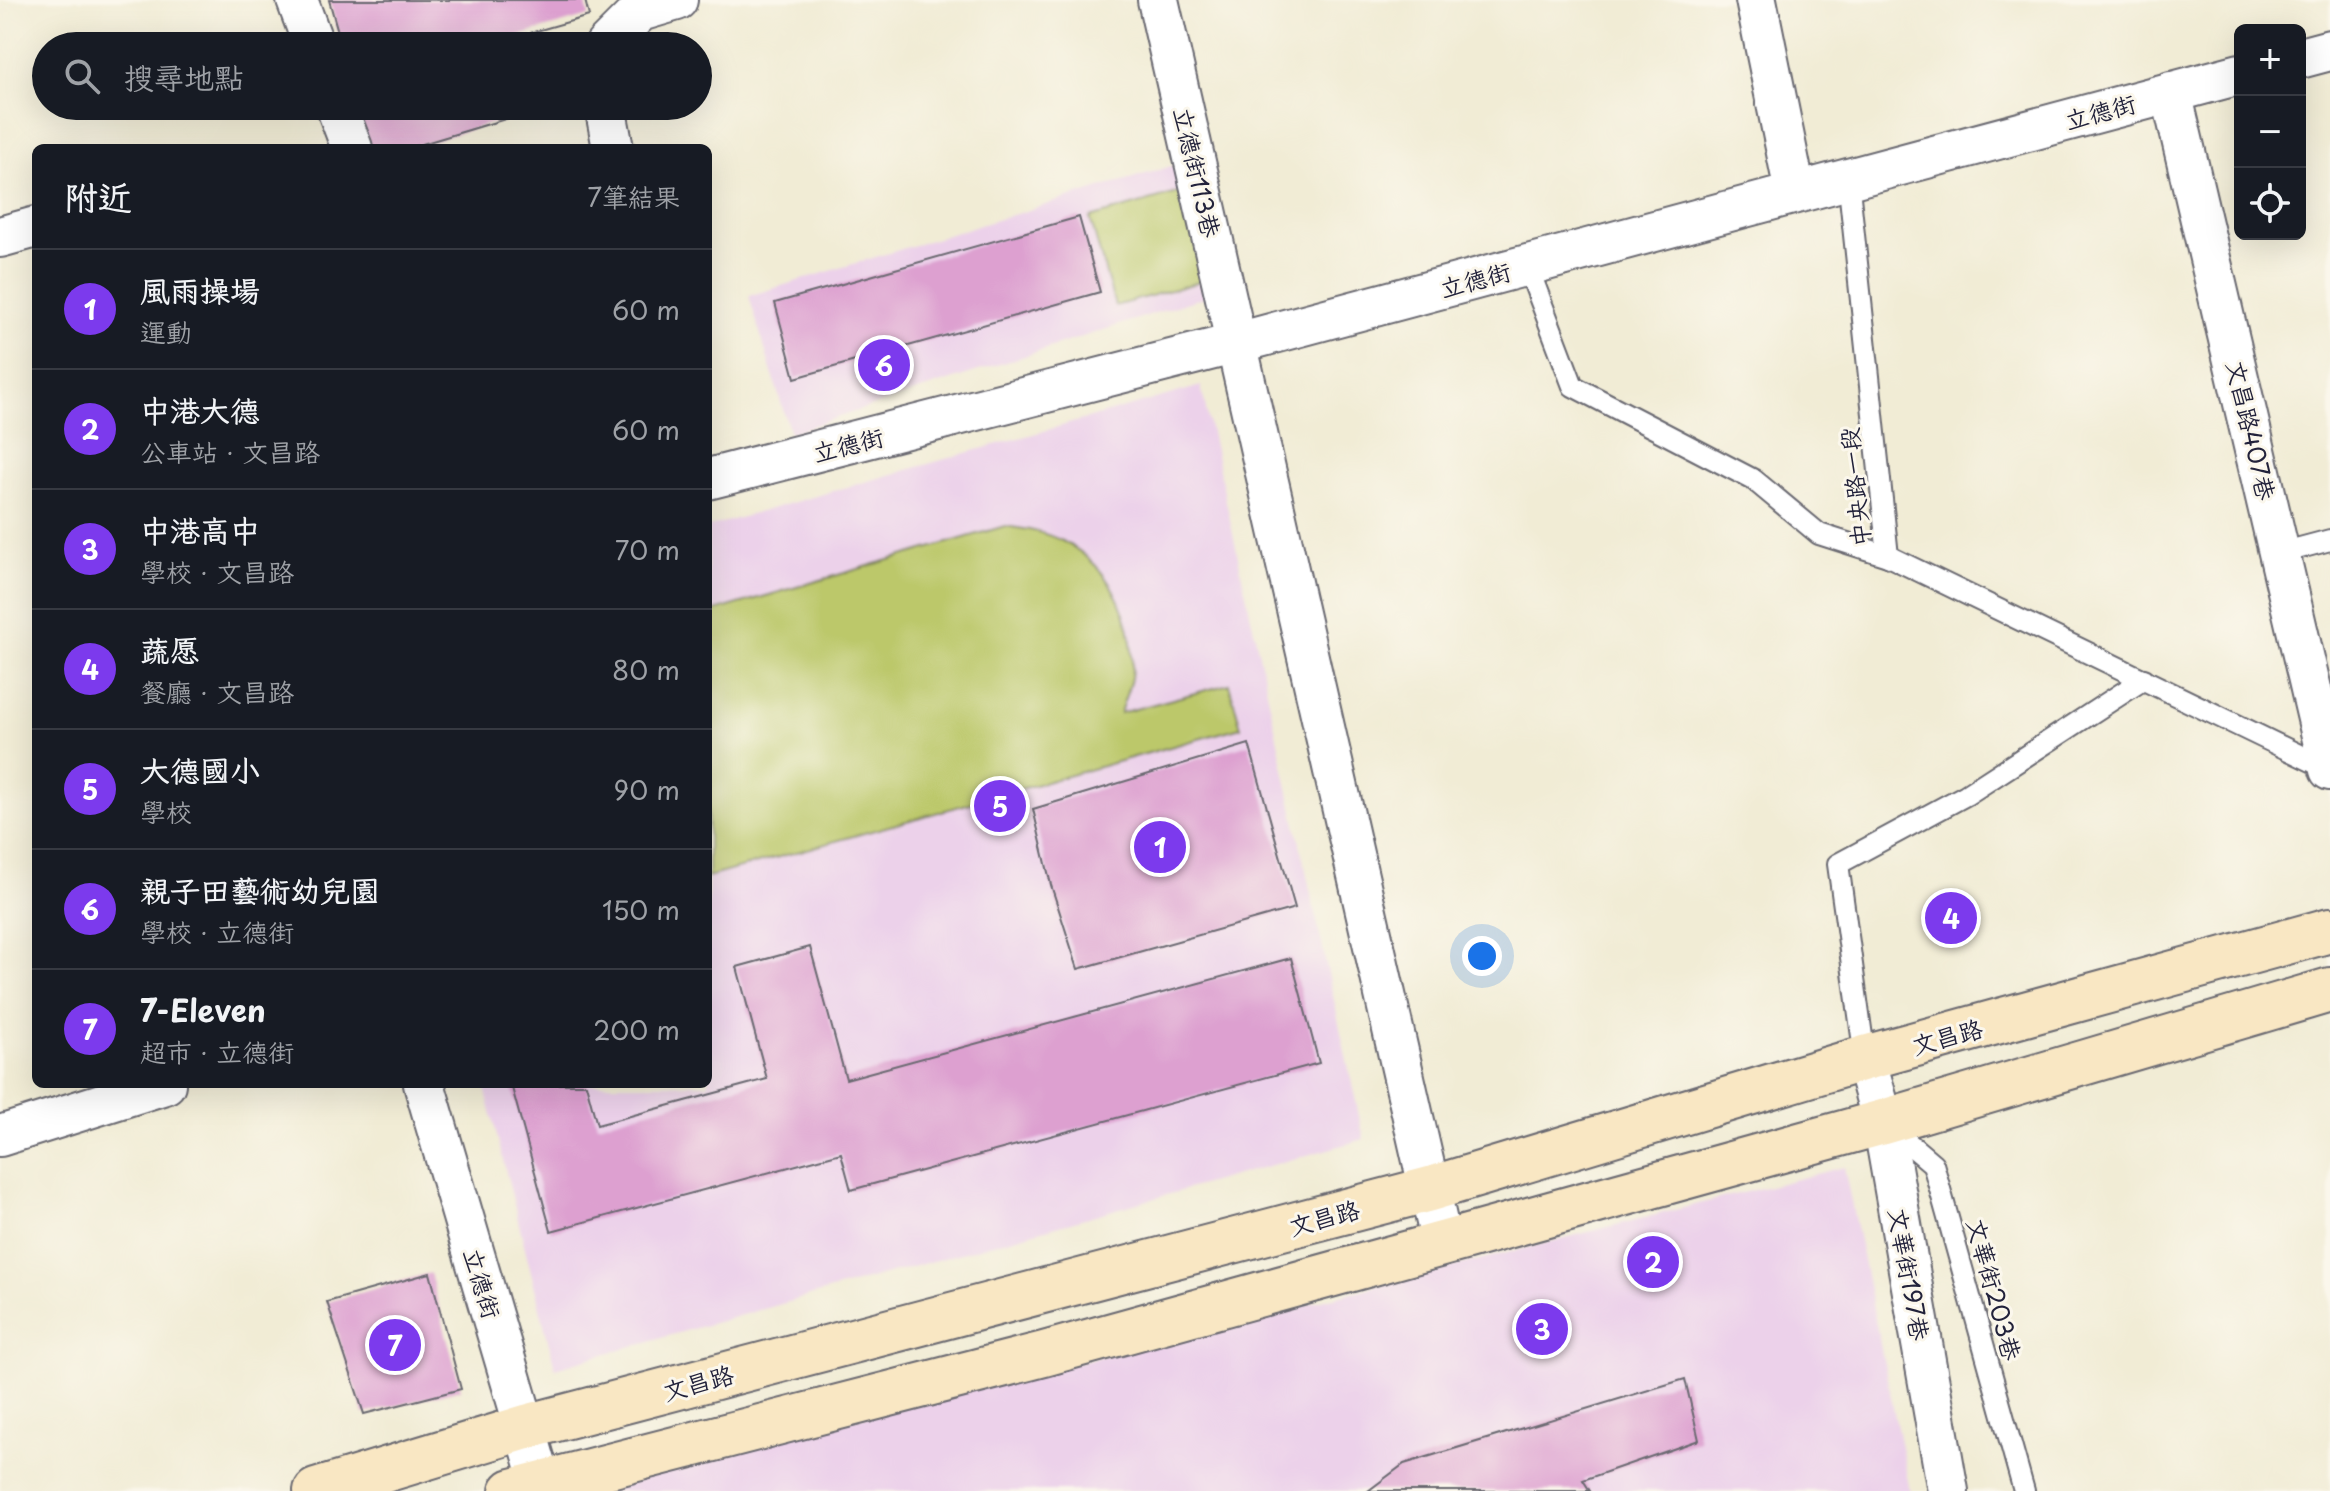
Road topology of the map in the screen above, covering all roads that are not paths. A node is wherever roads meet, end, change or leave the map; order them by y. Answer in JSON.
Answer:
{"nodes":[{"id":1,"x":297,"y":0,"type":"edge"},
{"id":2,"x":677,"y":0,"type":"edge"},
{"id":3,"x":1158,"y":0,"type":"edge"},
{"id":4,"x":1756,"y":0,"type":"edge"},
{"id":5,"x":309,"y":32,"type":"edge"},
{"id":6,"x":619,"y":32,"type":"edge"},
{"id":7,"x":2330,"y":50,"type":"edge"},
{"id":8,"x":2306,"y":56,"type":"edge"},
{"id":9,"x":2234,"y":76,"type":"edge"},
{"id":10,"x":2171,"y":92,"type":"junction"},
{"id":11,"x":341,"y":120,"type":"edge"},
{"id":12,"x":608,"y":120,"type":"edge"},
{"id":13,"x":350,"y":144,"type":"edge"},
{"id":14,"x":612,"y":144,"type":"edge"},
{"id":15,"x":1848,"y":178,"type":"junction"},
{"id":16,"x":1795,"y":192,"type":"junction"},
{"id":17,"x":32,"y":228,"type":"edge"},
{"id":18,"x":0,"y":237,"type":"edge"},
{"id":19,"x":1527,"y":265,"type":"junction"},
{"id":20,"x":1237,"y":343,"type":"junction"},
{"id":21,"x":712,"y":478,"type":"edge"},
{"id":22,"x":2330,"y":540,"type":"edge"},
{"id":23,"x":2281,"y":553,"type":"junction"},
{"id":24,"x":1888,"y":556,"type":"junction"},
{"id":25,"x":2144,"y":679,"type":"junction"},
{"id":26,"x":2330,"y":770,"type":"edge"},
{"id":27,"x":2330,"y":930,"type":"edge"},
{"id":28,"x":2330,"y":990,"type":"edge"},
{"id":29,"x":1865,"y":1058,"type":"junction"},
{"id":30,"x":148,"y":1088,"type":"edge"},
{"id":31,"x":425,"y":1088,"type":"edge"},
{"id":32,"x":1883,"y":1122,"type":"junction"},
{"id":33,"x":2,"y":1123,"type":"edge"},
{"id":34,"x":1430,"y":1189,"type":"junction"},
{"id":35,"x":1442,"y":1244,"type":"junction"},
{"id":36,"x":526,"y":1427,"type":"junction"},
{"id":37,"x":526,"y":1486,"type":"edge"},
{"id":38,"x":316,"y":1491,"type":"edge"},
{"id":39,"x":1948,"y":1491,"type":"edge"},
{"id":40,"x":2024,"y":1491,"type":"edge"}],
"edges":[{"from":1,"to":5,"type":"street"},
{"from":2,"to":6,"type":"street"},
{"from":3,"to":20,"type":"street","name":"立德街113巷"},
{"from":4,"to":16,"type":"street"},
{"from":7,"to":8,"type":"street"},
{"from":9,"to":10,"type":"street","name":"立德街"},
{"from":10,"to":15,"type":"street","name":"立德街"},
{"from":10,"to":23,"type":"street","name":"文昌路407巷"},
{"from":11,"to":13,"type":"street"},
{"from":12,"to":14,"type":"street"},
{"from":15,"to":16,"type":"street","name":"立德街"},
{"from":15,"to":24,"type":"lane","name":"中央路一段"},
{"from":16,"to":19,"type":"street","name":"立德街"},
{"from":17,"to":18,"type":"street"},
{"from":19,"to":20,"type":"street","name":"立德街"},
{"from":19,"to":24,"type":"lane"},
{"from":20,"to":21,"type":"street","name":"立德街"},
{"from":20,"to":34,"type":"street","name":"立德街113巷"},
{"from":22,"to":23,"type":"lane"},
{"from":23,"to":26,"type":"street","name":"文昌路407巷"},
{"from":24,"to":25,"type":"lane","name":"中央路一段"},
{"from":25,"to":26,"type":"lane","name":"中央路一段"},
{"from":25,"to":29,"type":"lane"},
{"from":27,"to":29,"type":"street","name":"文昌路"},
{"from":28,"to":32,"type":"street"},
{"from":29,"to":32,"type":"street","name":"文華街197巷"},
{"from":29,"to":34,"type":"street","name":"文昌路"},
{"from":30,"to":33,"type":"street"},
{"from":31,"to":36,"type":"street","name":"立德街"},
{"from":32,"to":35,"type":"street"},
{"from":32,"to":39,"type":"street","name":"文華街197巷"},
{"from":32,"to":40,"type":"lane","name":"文華街203巷"},
{"from":34,"to":35,"type":"street","name":"立德街113巷"},
{"from":34,"to":36,"type":"street","name":"文昌路"},
{"from":35,"to":37,"type":"street"},
{"from":36,"to":37,"type":"street","name":"立德街"},
{"from":36,"to":38,"type":"street","name":"文昌路"}]}
